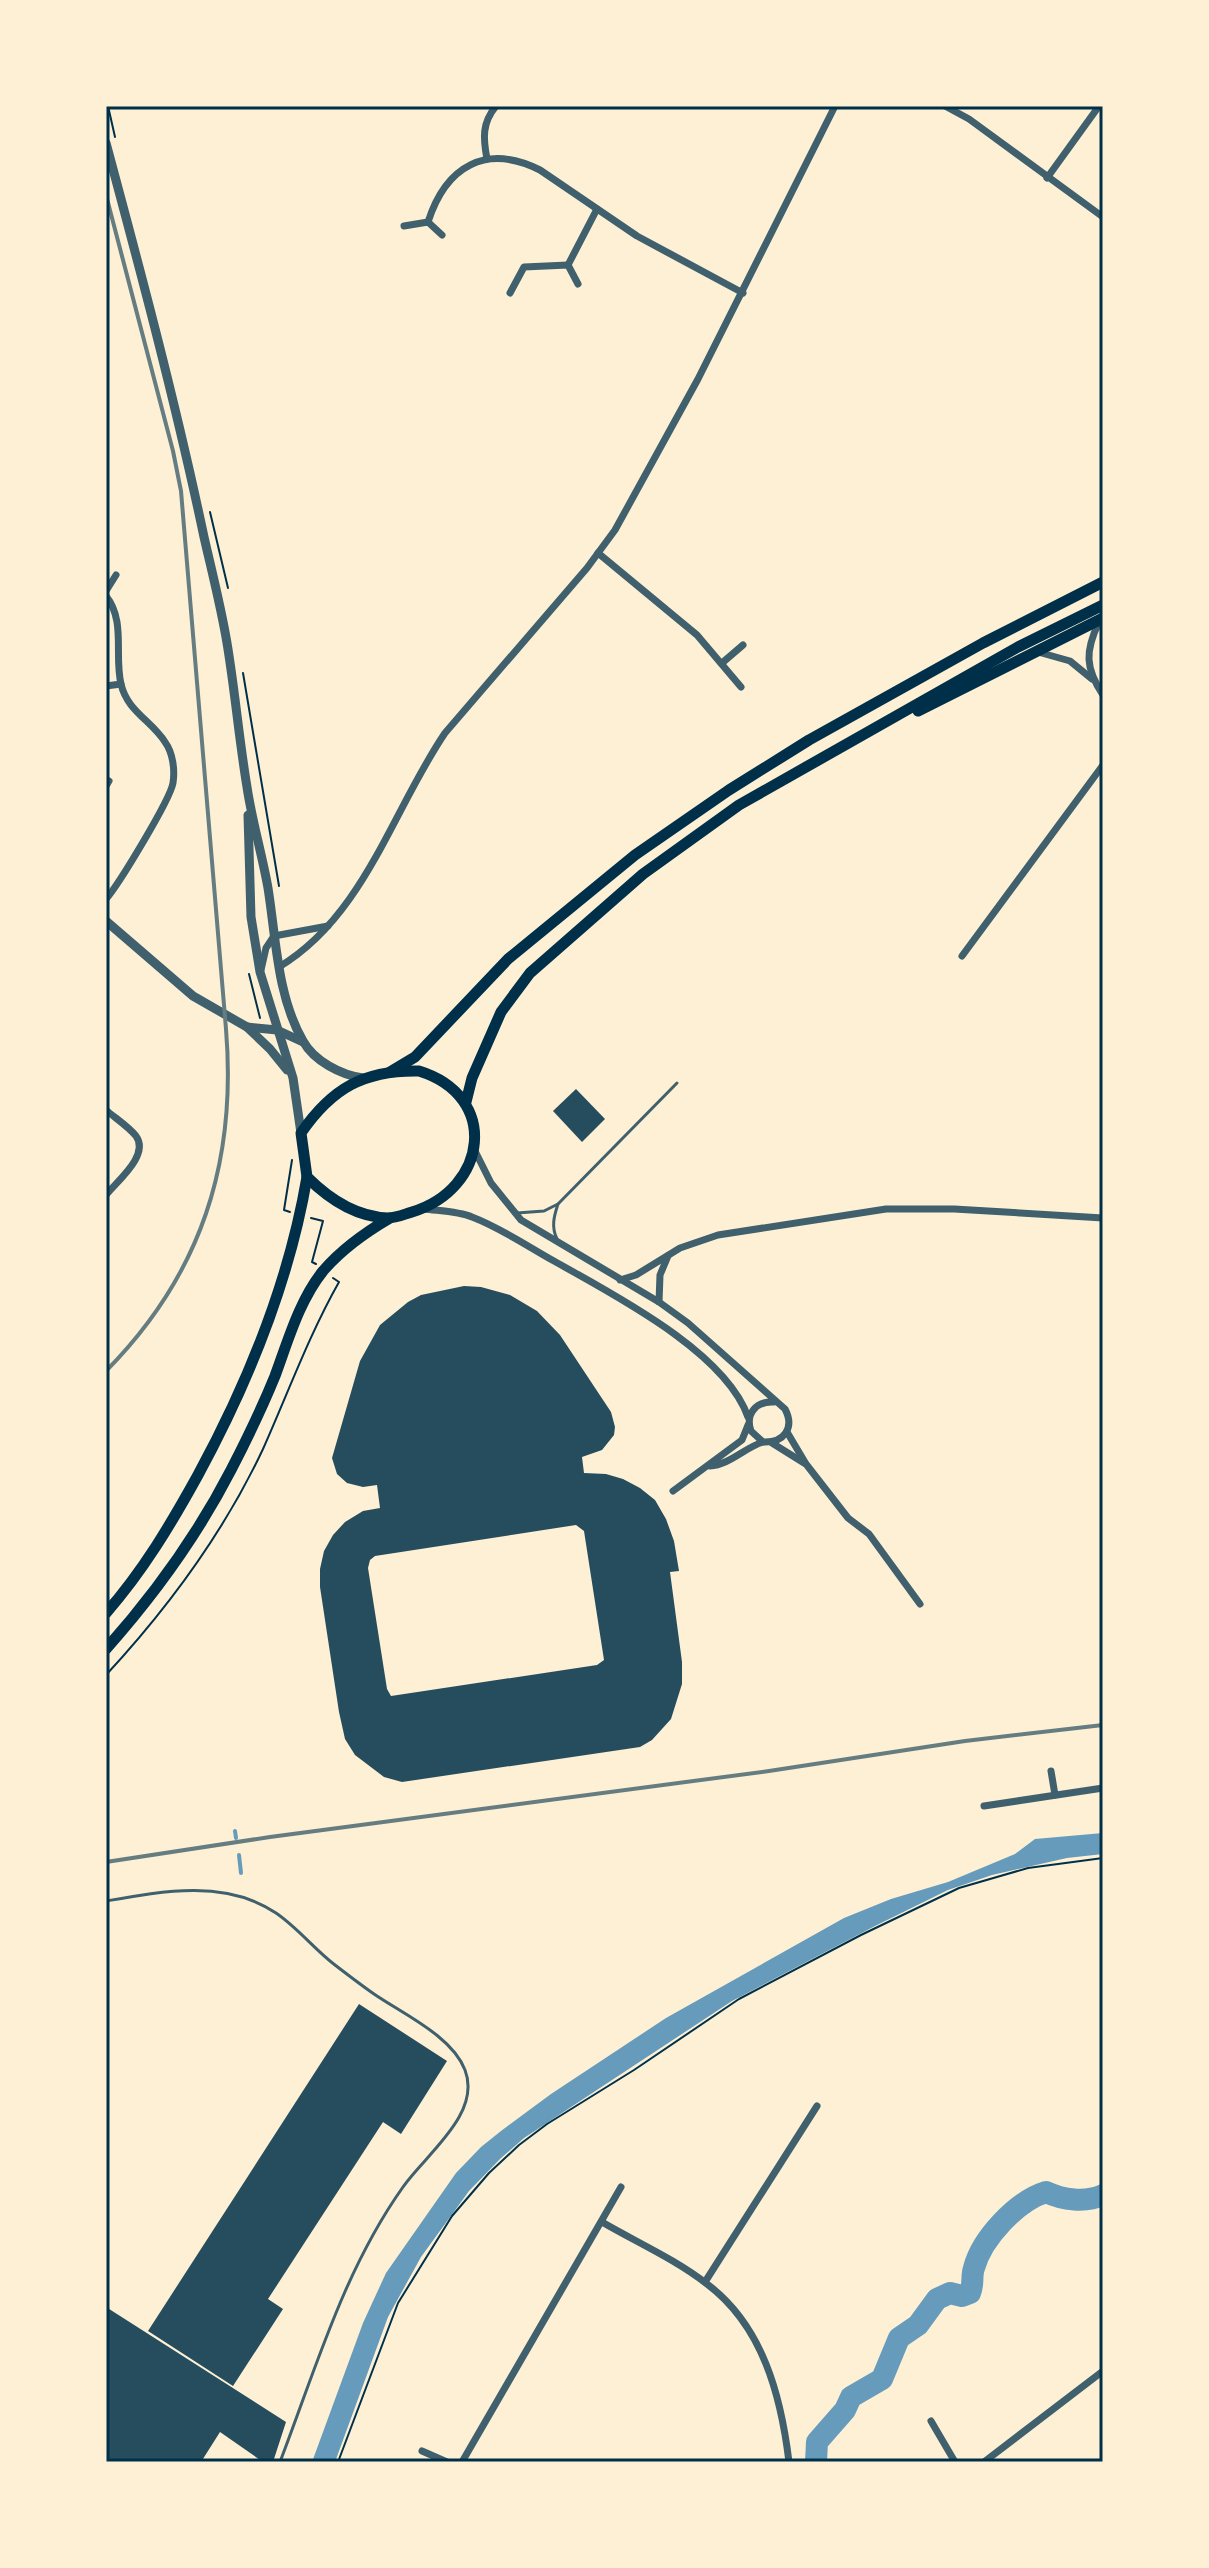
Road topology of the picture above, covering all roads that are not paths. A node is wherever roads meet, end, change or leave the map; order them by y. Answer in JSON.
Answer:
{"nodes":[{"id":1,"x":496,"y":106,"type":"edge"},
{"id":2,"x":835,"y":106,"type":"edge"},
{"id":3,"x":945,"y":106,"type":"edge"},
{"id":4,"x":1099,"y":106,"type":"edge"},
{"id":5,"x":106,"y":143,"type":"edge"},
{"id":6,"x":487,"y":159,"type":"junction"},
{"id":7,"x":1047,"y":178,"type":"junction"},
{"id":8,"x":597,"y":209,"type":"junction"},
{"id":9,"x":1103,"y":217,"type":"edge"},
{"id":10,"x":428,"y":222,"type":"junction"},
{"id":11,"x":404,"y":226,"type":"dead end"},
{"id":12,"x":442,"y":235,"type":"dead end"},
{"id":13,"x":568,"y":265,"type":"junction"},
{"id":14,"x":578,"y":284,"type":"dead end"},
{"id":15,"x":510,"y":293,"type":"dead end"},
{"id":16,"x":743,"y":293,"type":"junction"},
{"id":17,"x":598,"y":553,"type":"junction"},
{"id":18,"x":116,"y":575,"type":"dead end"},
{"id":19,"x":1103,"y":582,"type":"edge"},
{"id":20,"x":106,"y":593,"type":"edge"},
{"id":21,"x":1103,"y":605,"type":"edge"},
{"id":22,"x":1102,"y":619,"type":"edge"},
{"id":23,"x":743,"y":645,"type":"dead end"},
{"id":24,"x":1037,"y":652,"type":"junction"},
{"id":25,"x":722,"y":663,"type":"junction"},
{"id":26,"x":1092,"y":679,"type":"junction"},
{"id":27,"x":121,"y":684,"type":"junction"},
{"id":28,"x":106,"y":686,"type":"edge"},
{"id":29,"x":741,"y":687,"type":"dead end"},
{"id":30,"x":1103,"y":695,"type":"edge"},
{"id":31,"x":820,"y":759,"type":"junction"},
{"id":32,"x":1103,"y":765,"type":"edge"},
{"id":33,"x":247,"y":789,"type":"junction"},
{"id":34,"x":106,"y":899,"type":"edge"},
{"id":35,"x":106,"y":921,"type":"edge"},
{"id":36,"x":330,"y":925,"type":"junction"},
{"id":37,"x":274,"y":936,"type":"junction"},
{"id":38,"x":962,"y":956,"type":"dead end"},
{"id":39,"x":279,"y":967,"type":"junction"},
{"id":40,"x":260,"y":972,"type":"junction"},
{"id":41,"x":247,"y":1027,"type":"junction"},
{"id":42,"x":277,"y":1030,"type":"junction"},
{"id":43,"x":303,"y":1042,"type":"junction"},
{"id":44,"x":390,"y":1072,"type":"junction"},
{"id":45,"x":293,"y":1078,"type":"junction"},
{"id":46,"x":363,"y":1078,"type":"junction"},
{"id":47,"x":677,"y":1083,"type":"dead end"},
{"id":48,"x":466,"y":1102,"type":"junction"},
{"id":49,"x":106,"y":1110,"type":"edge"},
{"id":50,"x":301,"y":1133,"type":"junction"},
{"id":51,"x":474,"y":1149,"type":"junction"},
{"id":52,"x":307,"y":1177,"type":"junction"},
{"id":53,"x":106,"y":1195,"type":"edge"},
{"id":54,"x":558,"y":1204,"type":"junction"},
{"id":55,"x":422,"y":1208,"type":"junction"},
{"id":56,"x":513,"y":1212,"type":"junction"},
{"id":57,"x":390,"y":1218,"type":"junction"},
{"id":58,"x":1100,"y":1218,"type":"edge"},
{"id":59,"x":560,"y":1245,"type":"junction"},
{"id":60,"x":668,"y":1256,"type":"junction"},
{"id":61,"x":620,"y":1280,"type":"junction"},
{"id":62,"x":659,"y":1302,"type":"junction"},
{"id":63,"x":774,"y":1402,"type":"junction"},
{"id":64,"x":749,"y":1422,"type":"junction"},
{"id":65,"x":787,"y":1432,"type":"junction"},
{"id":66,"x":768,"y":1442,"type":"junction"},
{"id":67,"x":806,"y":1464,"type":"junction"},
{"id":68,"x":710,"y":1466,"type":"junction"},
{"id":69,"x":673,"y":1491,"type":"dead end"},
{"id":70,"x":920,"y":1604,"type":"dead end"},
{"id":71,"x":106,"y":1613,"type":"edge"},
{"id":72,"x":106,"y":1649,"type":"edge"},
{"id":73,"x":1051,"y":1771,"type":"dead end"},
{"id":74,"x":1103,"y":1788,"type":"edge"},
{"id":75,"x":1055,"y":1795,"type":"junction"},
{"id":76,"x":984,"y":1806,"type":"dead end"},
{"id":77,"x":106,"y":1901,"type":"edge"},
{"id":78,"x":817,"y":2106,"type":"dead end"},
{"id":79,"x":621,"y":2187,"type":"dead end"},
{"id":80,"x":602,"y":2222,"type":"junction"},
{"id":81,"x":705,"y":2282,"type":"junction"},
{"id":82,"x":1103,"y":2371,"type":"edge"},
{"id":83,"x":931,"y":2421,"type":"dead end"},
{"id":84,"x":422,"y":2451,"type":"dead end"},
{"id":85,"x":280,"y":2462,"type":"edge"},
{"id":86,"x":447,"y":2462,"type":"edge"},
{"id":87,"x":462,"y":2462,"type":"edge"},
{"id":88,"x":789,"y":2462,"type":"edge"},
{"id":89,"x":955,"y":2462,"type":"edge"},
{"id":90,"x":984,"y":2462,"type":"edge"}],
"edges":[{"from":1,"to":6,"type":"street"},
{"from":2,"to":16,"type":"street"},
{"from":3,"to":7,"type":"street"},
{"from":4,"to":7,"type":"street"},
{"from":5,"to":33,"type":"street"},
{"from":6,"to":8,"type":"street"},
{"from":6,"to":10,"type":"street"},
{"from":7,"to":9,"type":"street"},
{"from":8,"to":13,"type":"street"},
{"from":8,"to":16,"type":"street"},
{"from":10,"to":11,"type":"street"},
{"from":10,"to":12,"type":"street"},
{"from":13,"to":14,"type":"street"},
{"from":13,"to":15,"type":"street"},
{"from":16,"to":17,"type":"street"},
{"from":17,"to":25,"type":"street"},
{"from":17,"to":36,"type":"street"},
{"from":18,"to":20,"type":"street"},
{"from":19,"to":44,"type":"highway"},
{"from":20,"to":27,"type":"street"},
{"from":21,"to":31,"type":"highway"},
{"from":22,"to":24,"type":"highway"},
{"from":22,"to":26,"type":"street"},
{"from":23,"to":25,"type":"street"},
{"from":24,"to":26,"type":"street"},
{"from":24,"to":31,"type":"highway"},
{"from":25,"to":29,"type":"street"},
{"from":26,"to":30,"type":"street"},
{"from":27,"to":28,"type":"street"},
{"from":27,"to":34,"type":"street"},
{"from":31,"to":48,"type":"highway"},
{"from":32,"to":38,"type":"street"},
{"from":33,"to":37,"type":"street"},
{"from":33,"to":40,"type":"street"},
{"from":35,"to":41,"type":"street"},
{"from":36,"to":37,"type":"street"},
{"from":36,"to":39,"type":"street"},
{"from":37,"to":39,"type":"street"},
{"from":37,"to":40,"type":"street"},
{"from":39,"to":43,"type":"street"},
{"from":40,"to":42,"type":"street"},
{"from":41,"to":42,"type":"street"},
{"from":41,"to":45,"type":"street"},
{"from":42,"to":43,"type":"street"},
{"from":42,"to":45,"type":"street"},
{"from":43,"to":46,"type":"street"},
{"from":44,"to":46,"type":"highway"},
{"from":44,"to":48,"type":"highway"},
{"from":45,"to":50,"type":"street"},
{"from":46,"to":50,"type":"highway"},
{"from":47,"to":54,"type":"lane"},
{"from":48,"to":51,"type":"highway"},
{"from":49,"to":53,"type":"street"},
{"from":50,"to":52,"type":"highway"},
{"from":51,"to":55,"type":"highway"},
{"from":51,"to":56,"type":"street"},
{"from":52,"to":57,"type":"highway"},
{"from":52,"to":71,"type":"highway"},
{"from":54,"to":56,"type":"lane"},
{"from":54,"to":59,"type":"lane"},
{"from":55,"to":57,"type":"highway"},
{"from":55,"to":64,"type":"street"},
{"from":56,"to":59,"type":"street"},
{"from":57,"to":72,"type":"highway"},
{"from":58,"to":60,"type":"street"},
{"from":59,"to":61,"type":"street"},
{"from":60,"to":61,"type":"street"},
{"from":60,"to":62,"type":"street"},
{"from":61,"to":62,"type":"street"},
{"from":62,"to":63,"type":"street"},
{"from":63,"to":64,"type":"street"},
{"from":63,"to":65,"type":"street"},
{"from":64,"to":66,"type":"street"},
{"from":64,"to":68,"type":"street"},
{"from":65,"to":66,"type":"street"},
{"from":65,"to":67,"type":"street"},
{"from":66,"to":67,"type":"street"},
{"from":66,"to":68,"type":"street"},
{"from":67,"to":70,"type":"street"},
{"from":68,"to":69,"type":"street"},
{"from":73,"to":75,"type":"street"},
{"from":74,"to":75,"type":"street"},
{"from":75,"to":76,"type":"street"},
{"from":77,"to":85,"type":"lane"},
{"from":78,"to":81,"type":"street"},
{"from":79,"to":80,"type":"street"},
{"from":80,"to":81,"type":"street"},
{"from":80,"to":87,"type":"street"},
{"from":81,"to":88,"type":"street"},
{"from":82,"to":90,"type":"street"},
{"from":83,"to":89,"type":"street"},
{"from":84,"to":86,"type":"street"}]}
